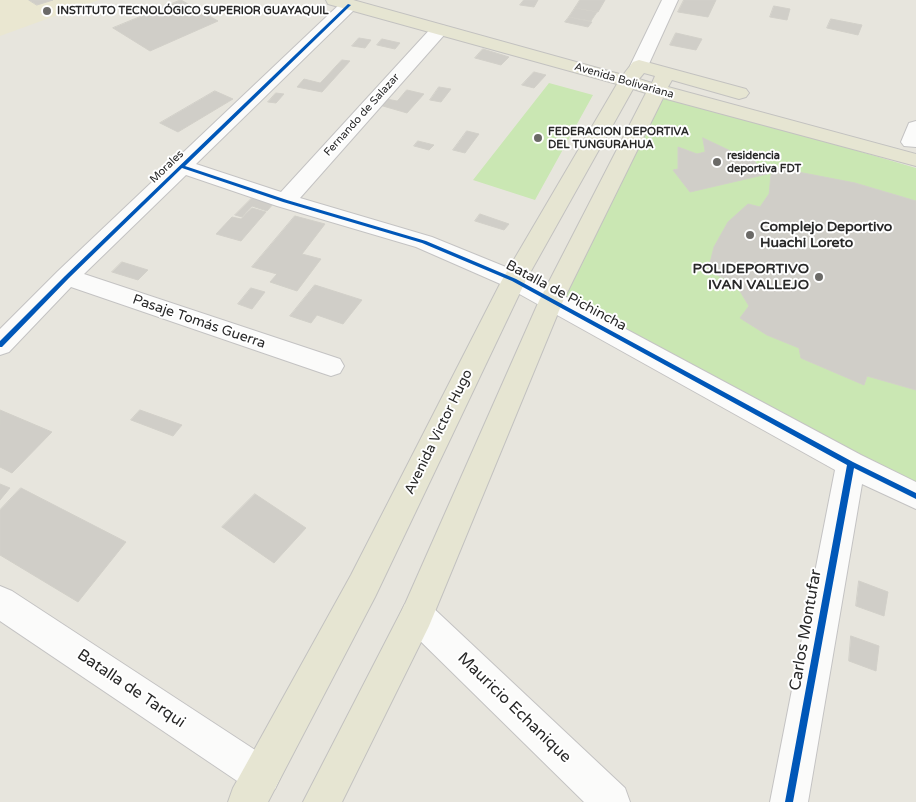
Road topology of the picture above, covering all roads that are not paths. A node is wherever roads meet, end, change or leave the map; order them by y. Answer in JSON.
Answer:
{"nodes":[{"id":1,"x":385,"y":0,"type":"edge"},
{"id":2,"x":670,"y":0,"type":"edge"},
{"id":3,"x":342,"y":2,"type":"edge"},
{"id":4,"x":439,"y":30,"type":"junction"},
{"id":5,"x":528,"y":36,"type":"dead end"},
{"id":6,"x":620,"y":61,"type":"dead end"},
{"id":7,"x":633,"y":74,"type":"junction"},
{"id":8,"x":662,"y":82,"type":"junction"},
{"id":9,"x":753,"y":97,"type":"dead end"},
{"id":10,"x":867,"y":129,"type":"dead end"},
{"id":11,"x":915,"y":143,"type":"edge"},
{"id":12,"x":183,"y":167,"type":"junction"},
{"id":13,"x":286,"y":201,"type":"junction"},
{"id":14,"x":67,"y":277,"type":"junction"},
{"id":15,"x":514,"y":280,"type":"junction"},
{"id":16,"x":551,"y":301,"type":"junction"},
{"id":17,"x":0,"y":345,"type":"edge"},
{"id":18,"x":331,"y":366,"type":"dead end"},
{"id":19,"x":851,"y":464,"type":"junction"},
{"id":20,"x":916,"y":496,"type":"edge"},
{"id":21,"x":0,"y":602,"type":"edge"},
{"id":22,"x":417,"y":615,"type":"junction"},
{"id":23,"x":254,"y":789,"type":"edge"},
{"id":24,"x":322,"y":802,"type":"edge"},
{"id":25,"x":611,"y":802,"type":"edge"},
{"id":26,"x":789,"y":802,"type":"edge"}],
"edges":[{"from":1,"to":5,"type":"main road"},
{"from":2,"to":7,"type":"street"},
{"from":3,"to":4,"type":"main road","name":"Avenida Bolivariana"},
{"from":3,"to":12,"type":"street","name":"Morales"},
{"from":4,"to":7,"type":"main road","name":"Avenida Bolivariana"},
{"from":4,"to":13,"type":"street","name":"Fernando de Salazar"},
{"from":6,"to":7,"type":"main road","name":"Avenida Bolivariana"},
{"from":7,"to":8,"type":"main road","name":"Avenida Bolivariana"},
{"from":7,"to":15,"type":"main road","name":"Avenida Victor Hugo"},
{"from":8,"to":9,"type":"main road","name":"Avenida Bolivariana"},
{"from":8,"to":11,"type":"main road","name":"Avenida Bolivariana"},
{"from":8,"to":16,"type":"main road"},
{"from":10,"to":11,"type":"main road","name":"Avenida Bolivariana"},
{"from":12,"to":13,"type":"street","name":"Batalla de Pichincha"},
{"from":12,"to":14,"type":"street","name":"Morales"},
{"from":13,"to":15,"type":"street","name":"Batalla de Pichincha"},
{"from":14,"to":17,"type":"street","name":"Morales"},
{"from":14,"to":18,"type":"street","name":"Pasaje Tomás Guerra"},
{"from":15,"to":16,"type":"street","name":"Batalla de Pichincha"},
{"from":15,"to":23,"type":"main road","name":"Avenida Victor Hugo"},
{"from":16,"to":19,"type":"street","name":"Batalla de Pichincha"},
{"from":16,"to":22,"type":"main road"},
{"from":19,"to":20,"type":"street","name":"Batalla de Pichincha"},
{"from":19,"to":26,"type":"street","name":"Carlos Montufar"},
{"from":21,"to":23,"type":"street","name":"Batalla de Tarqui"},
{"from":22,"to":24,"type":"main road"},
{"from":22,"to":25,"type":"street","name":"Mauricio Echanique"}]}
